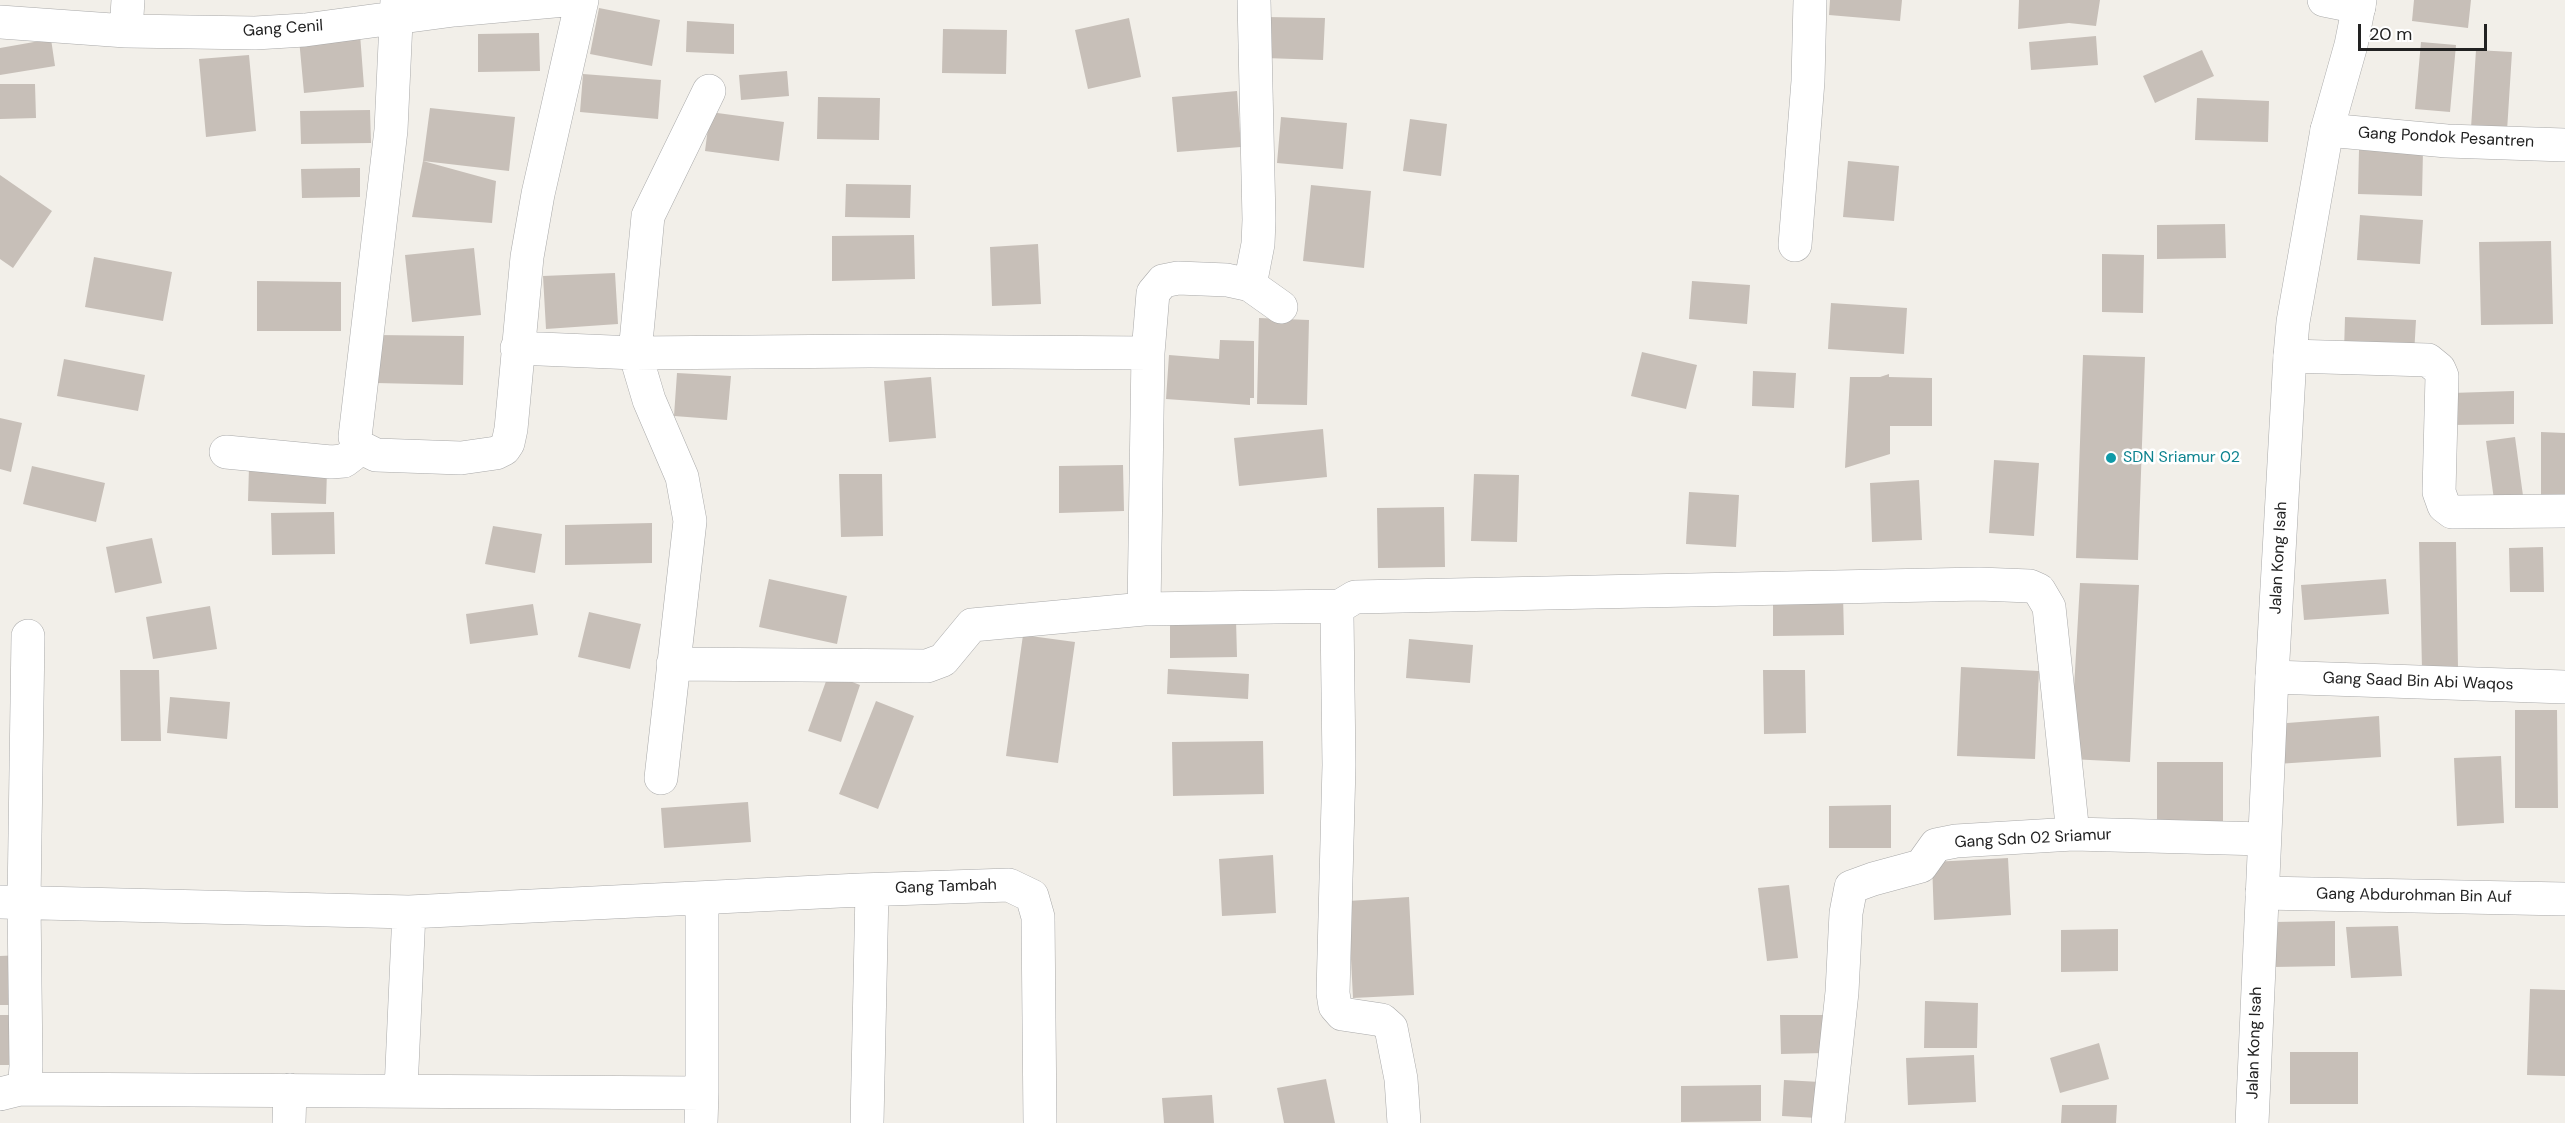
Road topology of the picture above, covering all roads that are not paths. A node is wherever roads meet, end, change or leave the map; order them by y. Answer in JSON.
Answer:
{"nodes":[{"id":1,"x":565,"y":0,"type":"edge"},
{"id":2,"x":582,"y":0,"type":"edge"},
{"id":3,"x":1254,"y":0,"type":"edge"},
{"id":4,"x":1809,"y":0,"type":"edge"},
{"id":5,"x":2324,"y":0,"type":"edge"},
{"id":6,"x":2360,"y":3,"type":"edge"},
{"id":7,"x":396,"y":9,"type":"edge"},
{"id":8,"x":127,"y":16,"type":"edge"},
{"id":9,"x":0,"y":22,"type":"edge"},
{"id":10,"x":708,"y":91,"type":"dead end"},
{"id":11,"x":2327,"y":130,"type":"junction"},
{"id":12,"x":2565,"y":144,"type":"edge"},
{"id":13,"x":1795,"y":245,"type":"dead end"},
{"id":14,"x":1250,"y":285,"type":"junction"},
{"id":15,"x":1281,"y":307,"type":"dead end"},
{"id":16,"x":517,"y":348,"type":"junction"},
{"id":17,"x":634,"y":353,"type":"junction"},
{"id":18,"x":1148,"y":353,"type":"junction"},
{"id":19,"x":2290,"y":356,"type":"junction"},
{"id":20,"x":358,"y":446,"type":"junction"},
{"id":21,"x":226,"y":452,"type":"dead end"},
{"id":22,"x":2565,"y":511,"type":"edge"},
{"id":23,"x":1340,"y":606,"type":"junction"},
{"id":24,"x":1144,"y":609,"type":"junction"},
{"id":25,"x":28,"y":636,"type":"dead end"},
{"id":26,"x":673,"y":664,"type":"junction"},
{"id":27,"x":2272,"y":677,"type":"junction"},
{"id":28,"x":2565,"y":687,"type":"edge"},
{"id":29,"x":661,"y":778,"type":"dead end"},
{"id":30,"x":2073,"y":834,"type":"junction"},
{"id":31,"x":2264,"y":839,"type":"junction"},
{"id":32,"x":872,"y":890,"type":"junction"},
{"id":33,"x":2262,"y":892,"type":"junction"},
{"id":34,"x":702,"y":898,"type":"junction"},
{"id":35,"x":2565,"y":899,"type":"edge"},
{"id":36,"x":12,"y":902,"type":"edge"},
{"id":37,"x":409,"y":912,"type":"junction"},
{"id":38,"x":290,"y":1090,"type":"junction"},
{"id":39,"x":401,"y":1090,"type":"junction"},
{"id":40,"x":10,"y":1091,"type":"edge"},
{"id":41,"x":702,"y":1108,"type":"edge"},
{"id":42,"x":289,"y":1123,"type":"edge"},
{"id":43,"x":867,"y":1123,"type":"edge"},
{"id":44,"x":1040,"y":1123,"type":"edge"},
{"id":45,"x":1404,"y":1123,"type":"edge"},
{"id":46,"x":1828,"y":1123,"type":"edge"},
{"id":47,"x":2252,"y":1123,"type":"edge"}],
"edges":[{"from":1,"to":7,"type":"street","name":"Gang Cenil"},
{"from":2,"to":16,"type":"street"},
{"from":3,"to":14,"type":"street"},
{"from":4,"to":13,"type":"street"},
{"from":5,"to":6,"type":"street"},
{"from":6,"to":11,"type":"street","name":"Jalan Kong Isah"},
{"from":7,"to":8,"type":"street","name":"Gang Cenil"},
{"from":7,"to":20,"type":"street"},
{"from":8,"to":9,"type":"street","name":"Gang Cenil"},
{"from":10,"to":17,"type":"street"},
{"from":11,"to":12,"type":"street","name":"Gang Pondok Pesantren"},
{"from":11,"to":19,"type":"street","name":"Jalan Kong Isah"},
{"from":14,"to":15,"type":"street"},
{"from":14,"to":18,"type":"street"},
{"from":16,"to":17,"type":"street"},
{"from":16,"to":20,"type":"street"},
{"from":17,"to":18,"type":"street"},
{"from":17,"to":26,"type":"street"},
{"from":18,"to":24,"type":"street"},
{"from":19,"to":22,"type":"street"},
{"from":19,"to":27,"type":"street","name":"Jalan Kong Isah"},
{"from":20,"to":21,"type":"street"},
{"from":23,"to":24,"type":"street"},
{"from":23,"to":30,"type":"street"},
{"from":23,"to":45,"type":"street"},
{"from":24,"to":26,"type":"street"},
{"from":25,"to":36,"type":"street"},
{"from":26,"to":29,"type":"street"},
{"from":27,"to":28,"type":"street","name":"Gang Saad Bin Abi Waqos"},
{"from":27,"to":31,"type":"street","name":"Jalan Kong Isah"},
{"from":30,"to":31,"type":"street","name":"Gang Sdn 02 Sriamur"},
{"from":30,"to":46,"type":"street","name":"Gang Sdn 02 Sriamur"},
{"from":31,"to":33,"type":"street","name":"Jalan Kong Isah"},
{"from":32,"to":34,"type":"street","name":"Gang Tambah"},
{"from":32,"to":43,"type":"street"},
{"from":32,"to":44,"type":"street","name":"Gang Tambah"},
{"from":33,"to":35,"type":"street","name":"Gang Abdurohman Bin Auf"},
{"from":33,"to":47,"type":"street","name":"Jalan Kong Isah"},
{"from":34,"to":37,"type":"street","name":"Gang Tambah"},
{"from":34,"to":41,"type":"street"},
{"from":36,"to":37,"type":"street","name":"Gang Tambah"},
{"from":36,"to":40,"type":"street"},
{"from":37,"to":39,"type":"street"},
{"from":38,"to":39,"type":"street"},
{"from":38,"to":40,"type":"street"},
{"from":38,"to":42,"type":"street"},
{"from":39,"to":41,"type":"street"}]}
